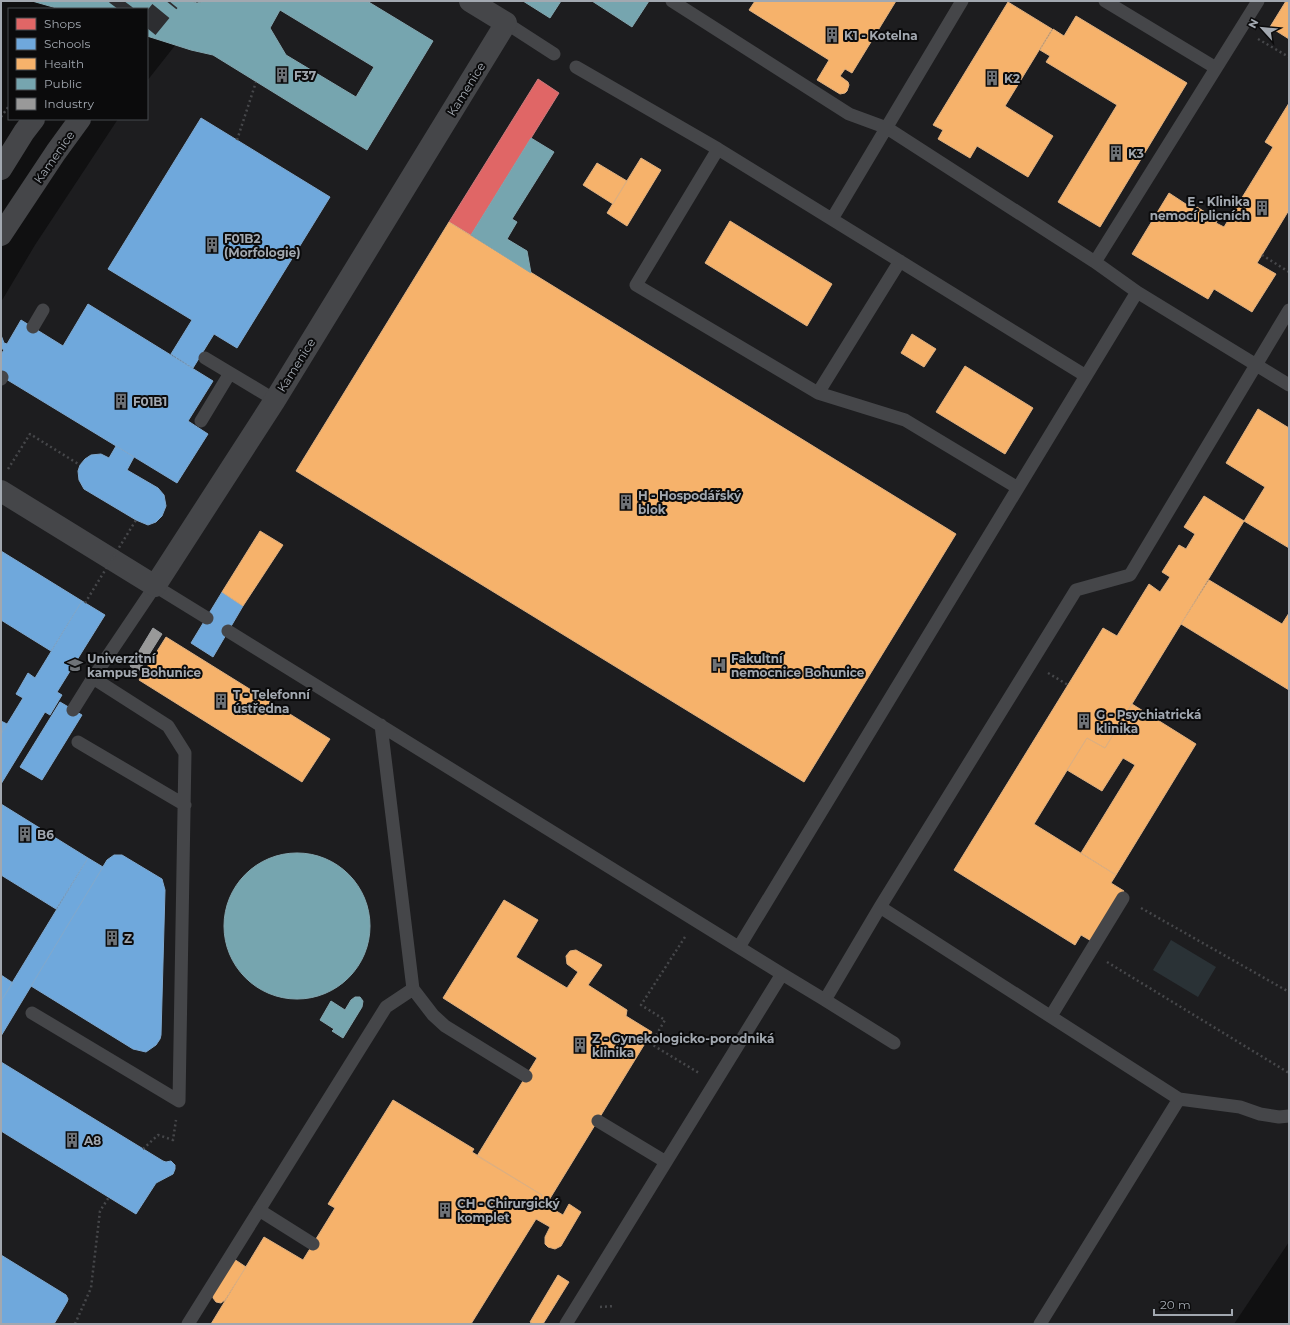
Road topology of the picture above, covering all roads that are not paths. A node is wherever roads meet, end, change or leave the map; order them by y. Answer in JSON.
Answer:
{"nodes":[{"id":1,"x":470,"y":1,"type":"edge"},
{"id":2,"x":672,"y":1,"type":"edge"},
{"id":3,"x":962,"y":1,"type":"edge"},
{"id":4,"x":1105,"y":1,"type":"edge"},
{"id":5,"x":1258,"y":1,"type":"edge"},
{"id":6,"x":506,"y":23,"type":"junction"},
{"id":7,"x":554,"y":54,"type":"dead end"},
{"id":8,"x":576,"y":67,"type":"dead end"},
{"id":9,"x":1216,"y":68,"type":"junction"},
{"id":10,"x":33,"y":120,"type":"edge"},
{"id":11,"x":79,"y":120,"type":"edge"},
{"id":12,"x":886,"y":128,"type":"junction"},
{"id":13,"x":718,"y":149,"type":"junction"},
{"id":14,"x":1,"y":168,"type":"edge"},
{"id":15,"x":832,"y":219,"type":"junction"},
{"id":16,"x":1,"y":235,"type":"edge"},
{"id":17,"x":900,"y":261,"type":"junction"},
{"id":18,"x":1095,"y":262,"type":"junction"},
{"id":19,"x":1137,"y":292,"type":"junction"},
{"id":20,"x":43,"y":310,"type":"dead end"},
{"id":21,"x":1289,"y":310,"type":"edge"},
{"id":22,"x":33,"y":327,"type":"dead end"},
{"id":23,"x":205,"y":358,"type":"dead end"},
{"id":24,"x":1255,"y":365,"type":"junction"},
{"id":25,"x":230,"y":373,"type":"junction"},
{"id":26,"x":1086,"y":376,"type":"junction"},
{"id":27,"x":1289,"y":385,"type":"edge"},
{"id":28,"x":818,"y":393,"type":"junction"},
{"id":29,"x":275,"y":400,"type":"junction"},
{"id":30,"x":201,"y":421,"type":"dead end"},
{"id":31,"x":3,"y":482,"type":"edge"},
{"id":32,"x":1018,"y":488,"type":"junction"},
{"id":33,"x":155,"y":586,"type":"junction"},
{"id":34,"x":207,"y":618,"type":"dead end"},
{"id":35,"x":228,"y":631,"type":"dead end"},
{"id":36,"x":93,"y":678,"type":"junction"},
{"id":37,"x":73,"y":710,"type":"dead end"},
{"id":38,"x":381,"y":725,"type":"junction"},
{"id":39,"x":78,"y":742,"type":"dead end"},
{"id":40,"x":185,"y":805,"type":"junction"},
{"id":41,"x":1123,"y":898,"type":"road end"},
{"id":42,"x":880,"y":907,"type":"junction"},
{"id":43,"x":739,"y":947,"type":"junction"},
{"id":44,"x":782,"y":974,"type":"junction"},
{"id":45,"x":413,"y":989,"type":"junction"},
{"id":46,"x":825,"y":1000,"type":"junction"},
{"id":47,"x":32,"y":1013,"type":"dead end"},
{"id":48,"x":1050,"y":1016,"type":"junction"},
{"id":49,"x":894,"y":1044,"type":"dead end"},
{"id":50,"x":526,"y":1076,"type":"dead end"},
{"id":51,"x":1179,"y":1099,"type":"junction"},
{"id":52,"x":1289,"y":1116,"type":"edge"},
{"id":53,"x":598,"y":1121,"type":"dead end"},
{"id":54,"x":666,"y":1162,"type":"junction"},
{"id":55,"x":259,"y":1210,"type":"junction"},
{"id":56,"x":313,"y":1244,"type":"dead end"},
{"id":57,"x":188,"y":1324,"type":"edge"},
{"id":58,"x":566,"y":1324,"type":"edge"},
{"id":59,"x":1040,"y":1324,"type":"edge"}],
"edges":[{"from":1,"to":6,"type":"street"},
{"from":2,"to":12,"type":"lane"},
{"from":3,"to":12,"type":"lane"},
{"from":4,"to":9,"type":"lane"},
{"from":5,"to":9,"type":"lane"},
{"from":6,"to":7,"type":"lane"},
{"from":6,"to":29,"type":"street","name":"Kamenice"},
{"from":8,"to":13,"type":"lane"},
{"from":9,"to":18,"type":"lane"},
{"from":10,"to":14,"type":"street"},
{"from":11,"to":16,"type":"street","name":"Kamenice"},
{"from":12,"to":15,"type":"lane"},
{"from":12,"to":18,"type":"lane"},
{"from":13,"to":15,"type":"lane"},
{"from":13,"to":28,"type":"lane"},
{"from":15,"to":17,"type":"lane"},
{"from":17,"to":26,"type":"lane"},
{"from":17,"to":28,"type":"lane"},
{"from":18,"to":19,"type":"lane"},
{"from":19,"to":24,"type":"lane"},
{"from":19,"to":26,"type":"lane"},
{"from":20,"to":22,"type":"lane"},
{"from":21,"to":24,"type":"lane"},
{"from":23,"to":25,"type":"lane"},
{"from":24,"to":27,"type":"lane"},
{"from":24,"to":42,"type":"lane"},
{"from":25,"to":29,"type":"lane"},
{"from":25,"to":30,"type":"lane"},
{"from":26,"to":32,"type":"lane"},
{"from":28,"to":32,"type":"lane"},
{"from":29,"to":33,"type":"street","name":"Kamenice"},
{"from":31,"to":33,"type":"street"},
{"from":32,"to":43,"type":"lane"},
{"from":33,"to":34,"type":"lane"},
{"from":33,"to":36,"type":"lane"},
{"from":35,"to":38,"type":"lane"},
{"from":36,"to":37,"type":"lane"},
{"from":36,"to":40,"type":"lane"},
{"from":38,"to":43,"type":"lane"},
{"from":38,"to":45,"type":"lane"},
{"from":39,"to":40,"type":"lane"},
{"from":40,"to":47,"type":"lane"},
{"from":41,"to":48,"type":"lane"},
{"from":42,"to":46,"type":"lane"},
{"from":42,"to":48,"type":"lane"},
{"from":43,"to":44,"type":"lane"},
{"from":44,"to":46,"type":"lane"},
{"from":44,"to":54,"type":"lane"},
{"from":45,"to":50,"type":"lane"},
{"from":45,"to":55,"type":"lane"},
{"from":46,"to":49,"type":"lane"},
{"from":48,"to":51,"type":"lane"},
{"from":51,"to":52,"type":"lane"},
{"from":51,"to":59,"type":"lane"},
{"from":53,"to":54,"type":"lane"},
{"from":54,"to":58,"type":"lane"},
{"from":55,"to":56,"type":"lane"},
{"from":55,"to":57,"type":"lane"}]}
